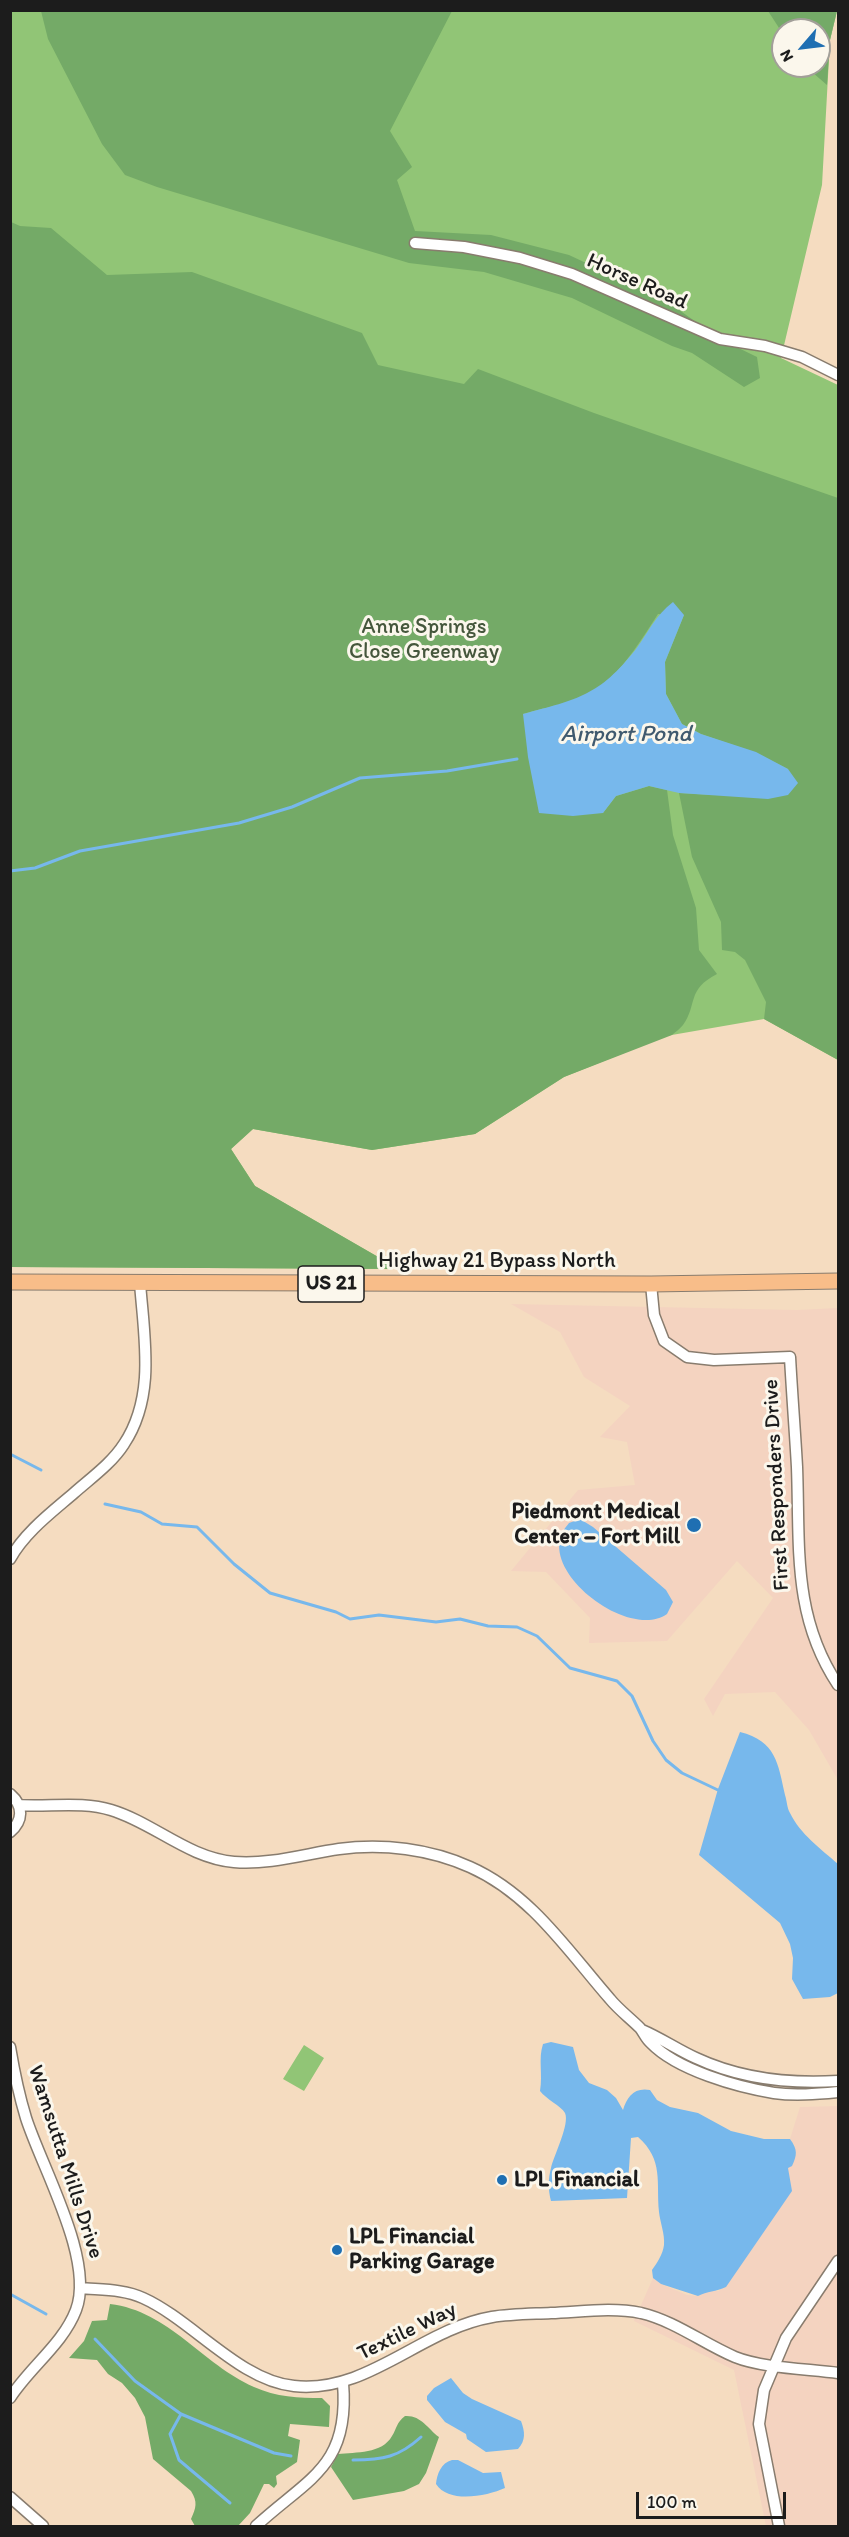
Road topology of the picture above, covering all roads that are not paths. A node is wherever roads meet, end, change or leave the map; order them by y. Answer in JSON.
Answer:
{"nodes":[{"id":1,"x":415,"y":243,"type":"dead end"},
{"id":2,"x":838,"y":375,"type":"edge"},
{"id":3,"x":838,"y":1281,"type":"edge"},
{"id":4,"x":10,"y":1282,"type":"edge"},
{"id":5,"x":140,"y":1282,"type":"junction"},
{"id":6,"x":651,"y":1284,"type":"junction"},
{"id":7,"x":10,"y":1559,"type":"edge"},
{"id":8,"x":838,"y":1685,"type":"edge"},
{"id":9,"x":10,"y":1794,"type":"edge"},
{"id":10,"x":20,"y":1811,"type":"junction"},
{"id":11,"x":10,"y":1832,"type":"edge"},
{"id":12,"x":640,"y":2029,"type":"junction"},
{"id":13,"x":10,"y":2047,"type":"edge"},
{"id":14,"x":838,"y":2080,"type":"edge"},
{"id":15,"x":838,"y":2092,"type":"edge"},
{"id":16,"x":838,"y":2261,"type":"edge"},
{"id":17,"x":80,"y":2288,"type":"junction"},
{"id":18,"x":776,"y":2365,"type":"junction"},
{"id":19,"x":838,"y":2373,"type":"edge"},
{"id":20,"x":343,"y":2383,"type":"junction"},
{"id":21,"x":11,"y":2396,"type":"edge"},
{"id":22,"x":13,"y":2501,"type":"edge"},
{"id":23,"x":43,"y":2526,"type":"edge"},
{"id":24,"x":256,"y":2526,"type":"edge"},
{"id":25,"x":779,"y":2526,"type":"edge"}],
"edges":[{"from":1,"to":2,"type":"street","name":"Horse Road"},
{"from":3,"to":6,"type":"main road","name":"Highway 21 Bypass North","number":"US 21"},
{"from":4,"to":5,"type":"main road","name":"Highway 21 Bypass North","number":"US 21"},
{"from":5,"to":6,"type":"main road","name":"Highway 21 Bypass North","number":"US 21"},
{"from":5,"to":7,"type":"street"},
{"from":6,"to":8,"type":"street","name":"First Responders Drive"},
{"from":9,"to":10,"type":"street"},
{"from":10,"to":11,"type":"street"},
{"from":10,"to":12,"type":"street"},
{"from":12,"to":14,"type":"street"},
{"from":12,"to":15,"type":"street"},
{"from":13,"to":17,"type":"street","name":"Wamsutta Mills Drive"},
{"from":16,"to":18,"type":"street"},
{"from":17,"to":20,"type":"street","name":"Textile Way"},
{"from":17,"to":21,"type":"street"},
{"from":18,"to":19,"type":"street","name":"Textile Way"},
{"from":18,"to":20,"type":"street","name":"Textile Way"},
{"from":18,"to":25,"type":"street"},
{"from":20,"to":24,"type":"street"},
{"from":22,"to":23,"type":"street"}]}
